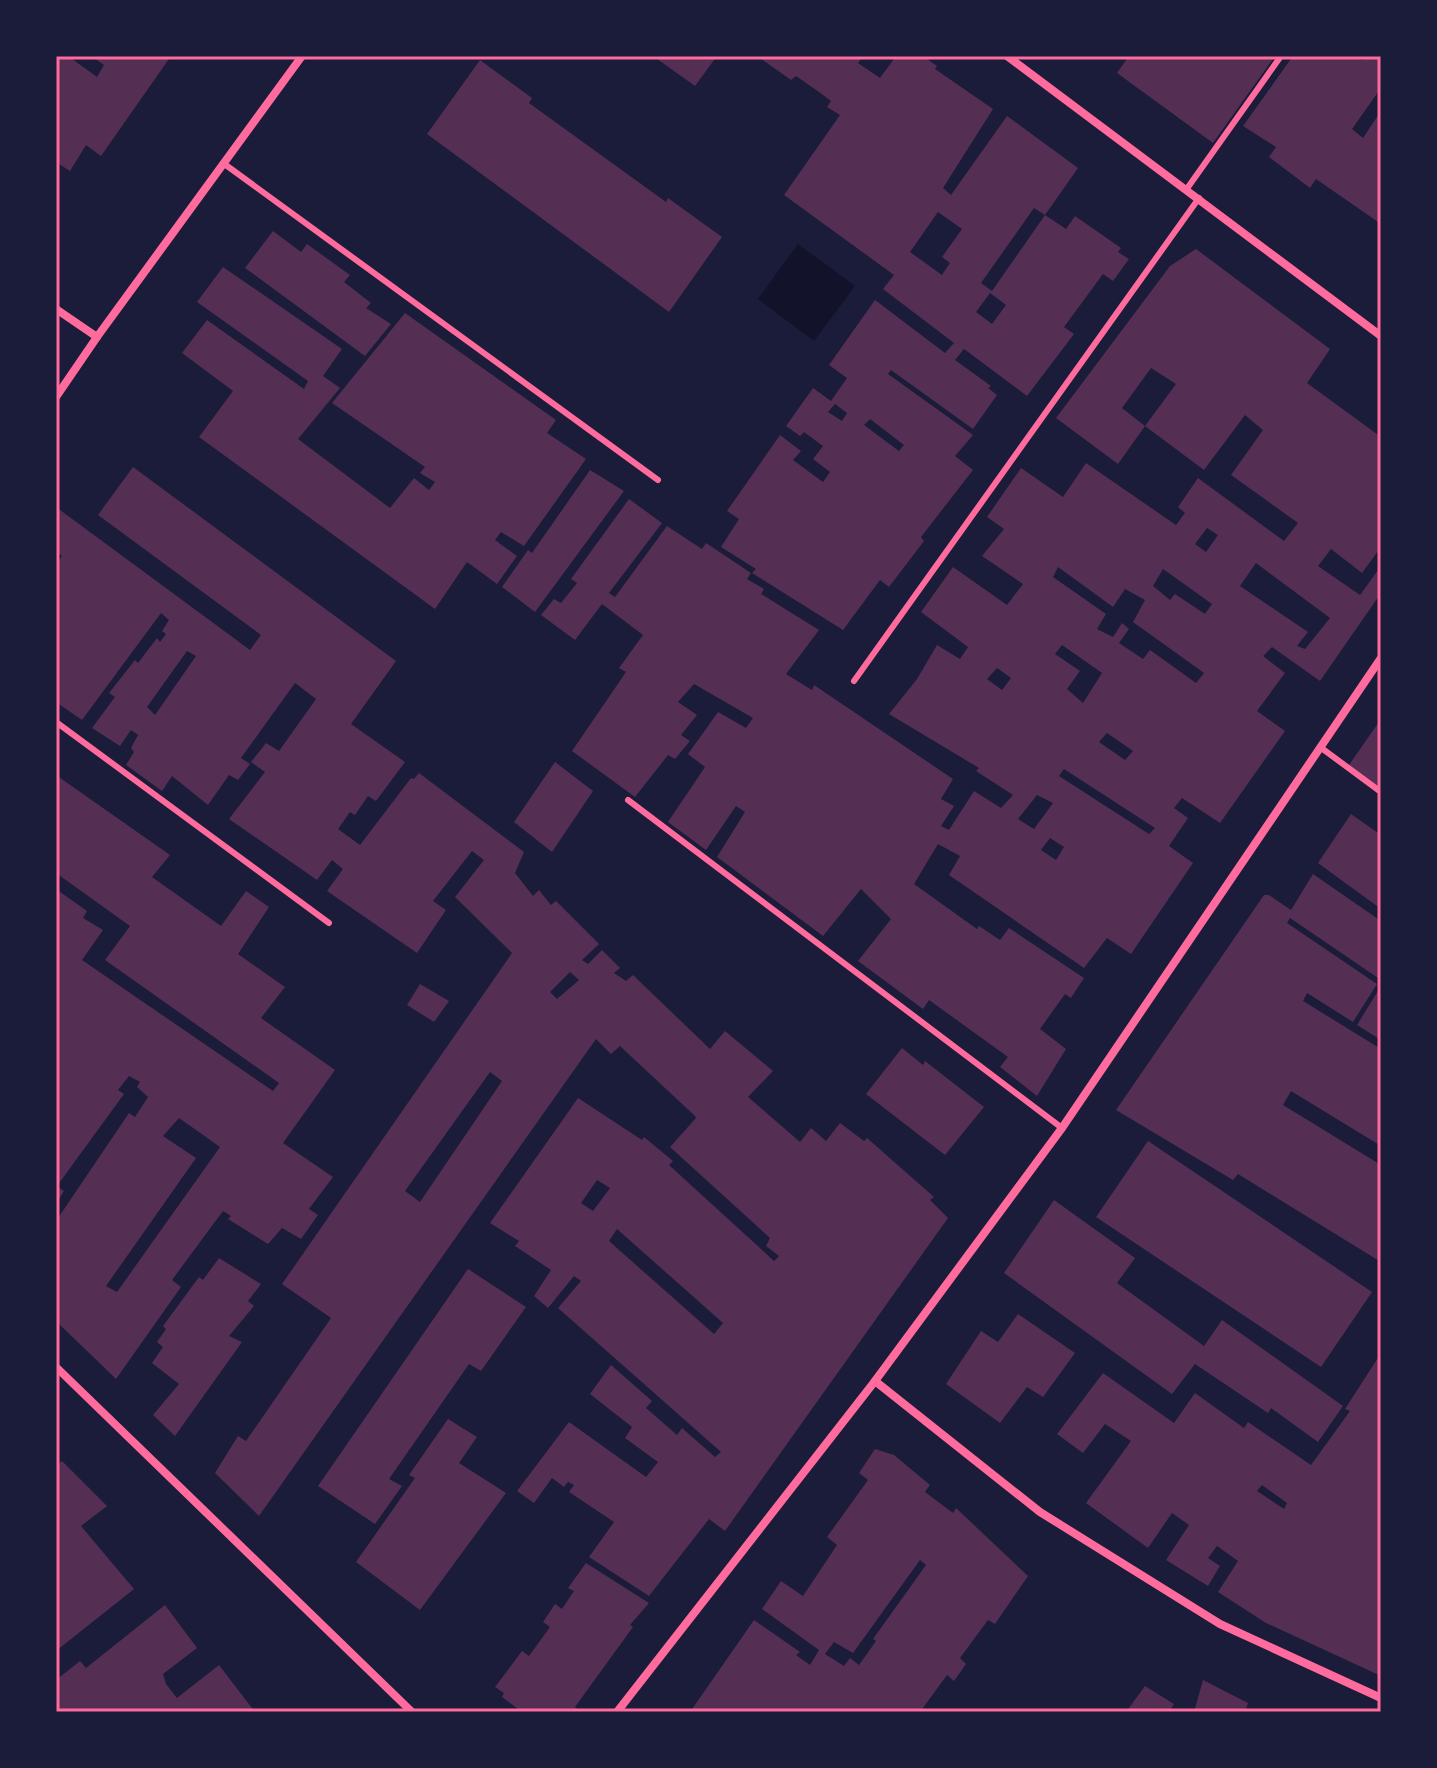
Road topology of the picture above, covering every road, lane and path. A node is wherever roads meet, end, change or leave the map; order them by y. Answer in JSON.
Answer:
{"nodes":[{"id":1,"x":302,"y":56,"type":"edge"},
{"id":2,"x":1007,"y":56,"type":"edge"},
{"id":3,"x":1281,"y":56,"type":"edge"},
{"id":4,"x":223,"y":163,"type":"junction"},
{"id":5,"x":1186,"y":190,"type":"junction"},
{"id":6,"x":1199,"y":198,"type":"junction"},
{"id":7,"x":56,"y":309,"type":"edge"},
{"id":8,"x":1381,"y":336,"type":"edge"},
{"id":9,"x":97,"y":337,"type":"junction"},
{"id":10,"x":56,"y":397,"type":"edge"},
{"id":11,"x":658,"y":480,"type":"dead end"},
{"id":12,"x":1381,"y":658,"type":"edge"},
{"id":13,"x":854,"y":681,"type":"dead end"},
{"id":14,"x":56,"y":722,"type":"edge"},
{"id":15,"x":1320,"y":747,"type":"junction"},
{"id":16,"x":1381,"y":792,"type":"edge"},
{"id":17,"x":628,"y":800,"type":"dead end"},
{"id":18,"x":329,"y":923,"type":"dead end"},
{"id":19,"x":1062,"y":1128,"type":"junction"},
{"id":20,"x":56,"y":1367,"type":"edge"},
{"id":21,"x":875,"y":1381,"type":"junction"},
{"id":22,"x":1381,"y":1698,"type":"edge"},
{"id":23,"x":412,"y":1712,"type":"edge"},
{"id":24,"x":617,"y":1712,"type":"edge"}],
"edges":[{"from":1,"to":4,"type":"street"},
{"from":2,"to":5,"type":"street"},
{"from":3,"to":5,"type":"lane"},
{"from":4,"to":9,"type":"street"},
{"from":4,"to":11,"type":"lane"},
{"from":5,"to":6,"type":"street"},
{"from":6,"to":8,"type":"street"},
{"from":6,"to":13,"type":"lane"},
{"from":7,"to":9,"type":"street"},
{"from":9,"to":10,"type":"street"},
{"from":12,"to":15,"type":"street"},
{"from":14,"to":18,"type":"lane"},
{"from":15,"to":16,"type":"lane"},
{"from":15,"to":19,"type":"street"},
{"from":17,"to":19,"type":"lane"},
{"from":19,"to":21,"type":"street"},
{"from":20,"to":23,"type":"street"},
{"from":21,"to":22,"type":"street"},
{"from":21,"to":24,"type":"street"}]}
